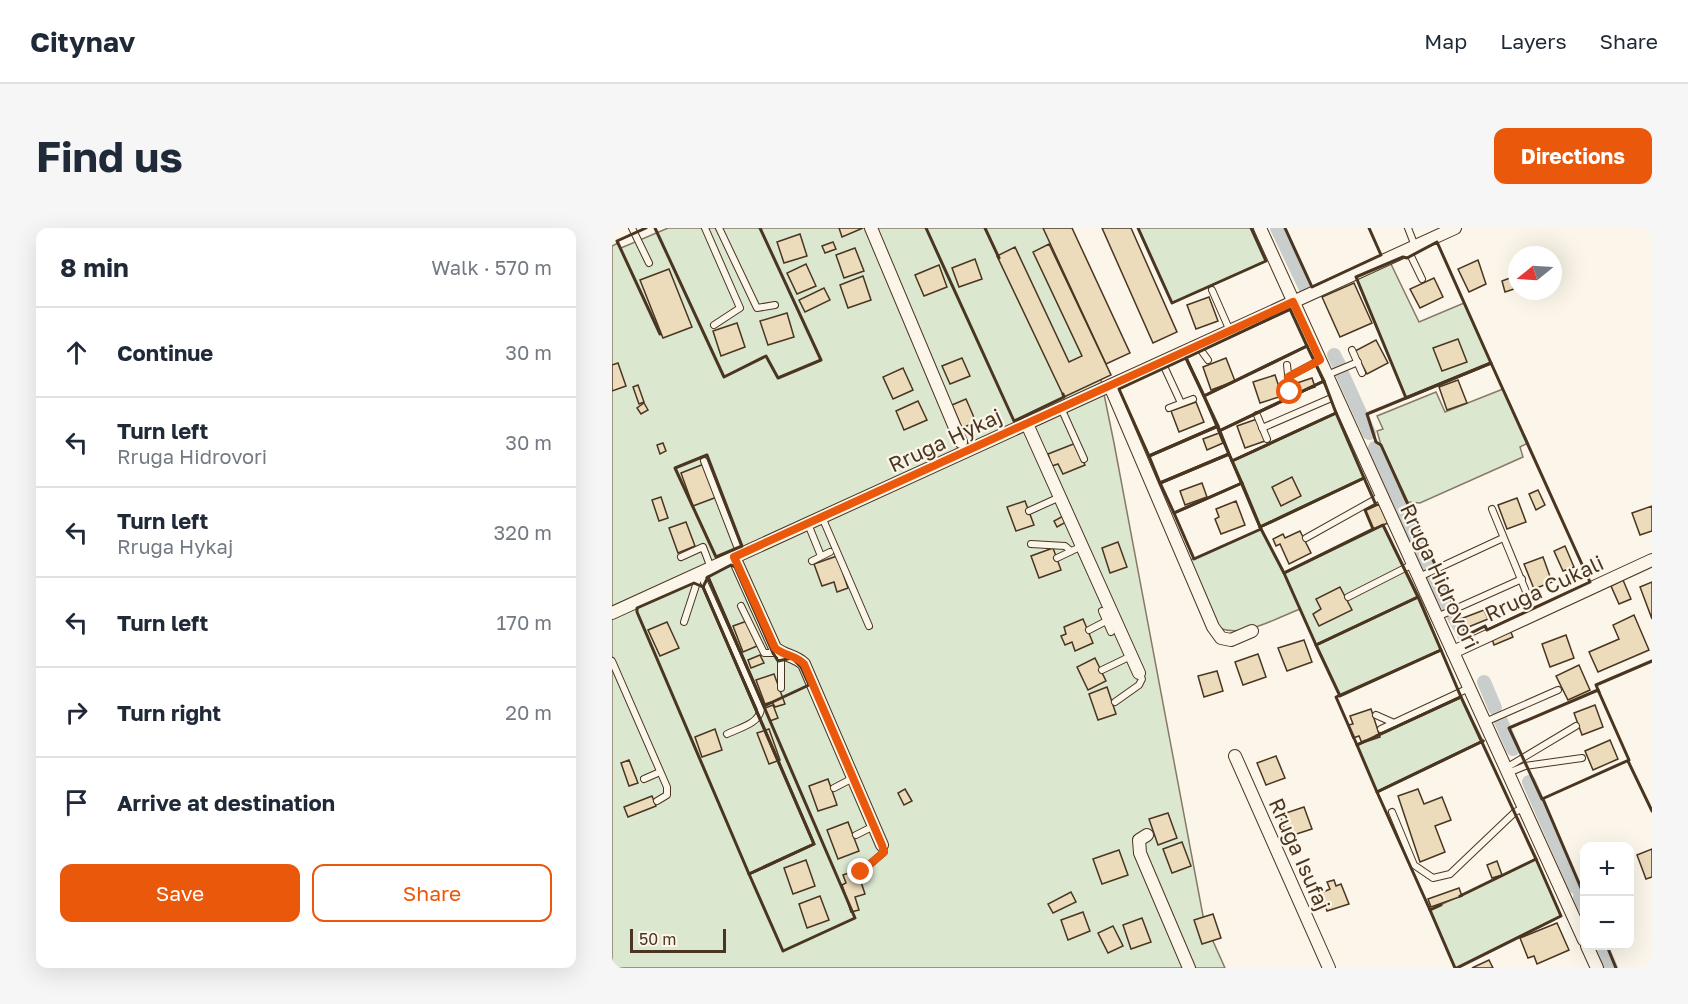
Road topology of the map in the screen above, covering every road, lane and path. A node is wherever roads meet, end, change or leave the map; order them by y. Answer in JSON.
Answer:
{"nodes":[{"id":1,"x":632,"y":228,"type":"edge"},
{"id":2,"x":705,"y":228,"type":"edge"},
{"id":3,"x":719,"y":228,"type":"edge"},
{"id":4,"x":871,"y":228,"type":"edge"},
{"id":5,"x":1260,"y":228,"type":"edge"},
{"id":6,"x":1408,"y":228,"type":"edge"},
{"id":7,"x":1455,"y":228,"type":"edge"},
{"id":8,"x":1412,"y":248,"type":"junction"},
{"id":9,"x":649,"y":263,"type":"dead end"},
{"id":10,"x":1422,"y":279,"type":"dead end"},
{"id":11,"x":1212,"y":290,"type":"dead end"},
{"id":12,"x":1293,"y":302,"type":"junction"},
{"id":13,"x":776,"y":304,"type":"dead end"},
{"id":14,"x":714,"y":325,"type":"dead end"},
{"id":15,"x":1230,"y":331,"type":"junction"},
{"id":16,"x":1198,"y":346,"type":"junction"},
{"id":17,"x":1352,"y":350,"type":"dead end"},
{"id":18,"x":1208,"y":360,"type":"dead end"},
{"id":19,"x":1320,"y":360,"type":"junction"},
{"id":20,"x":1162,"y":362,"type":"junction"},
{"id":21,"x":1358,"y":362,"type":"junction"},
{"id":22,"x":1287,"y":365,"type":"dead end"},
{"id":23,"x":1362,"y":373,"type":"dead end"},
{"id":24,"x":1327,"y":375,"type":"junction"},
{"id":25,"x":1288,"y":377,"type":"junction"},
{"id":26,"x":1110,"y":386,"type":"junction"},
{"id":27,"x":1290,"y":392,"type":"dead end"},
{"id":28,"x":1336,"y":396,"type":"junction"},
{"id":29,"x":1193,"y":399,"type":"dead end"},
{"id":30,"x":1181,"y":403,"type":"junction"},
{"id":31,"x":1061,"y":408,"type":"junction"},
{"id":32,"x":1169,"y":408,"type":"dead end"},
{"id":33,"x":1257,"y":415,"type":"dead end"},
{"id":34,"x":1027,"y":424,"type":"junction"},
{"id":35,"x":1262,"y":428,"type":"junction"},
{"id":36,"x":1267,"y":439,"type":"dead end"},
{"id":37,"x":961,"y":442,"type":"dead end"},
{"id":38,"x":1084,"y":459,"type":"dead end"},
{"id":39,"x":704,"y":460,"type":"dead end"},
{"id":40,"x":1060,"y":496,"type":"junction"},
{"id":41,"x":1382,"y":496,"type":"junction"},
{"id":42,"x":1492,"y":509,"type":"dead end"},
{"id":43,"x":1029,"y":511,"type":"dead end"},
{"id":44,"x":822,"y":517,"type":"junction"},
{"id":45,"x":808,"y":524,"type":"junction"},
{"id":46,"x":1306,"y":538,"type":"dead end"},
{"id":47,"x":1503,"y":538,"type":"junction"},
{"id":48,"x":1031,"y":544,"type":"dead end"},
{"id":49,"x":1076,"y":548,"type":"junction"},
{"id":50,"x":830,"y":552,"type":"dead end"},
{"id":51,"x":737,"y":556,"type":"junction"},
{"id":52,"x":821,"y":556,"type":"junction"},
{"id":53,"x":681,"y":557,"type":"dead end"},
{"id":54,"x":1058,"y":558,"type":"dead end"},
{"id":55,"x":1652,"y":560,"type":"edge"},
{"id":56,"x":812,"y":561,"type":"dead end"},
{"id":57,"x":1413,"y":564,"type":"junction"},
{"id":58,"x":705,"y":570,"type":"junction"},
{"id":59,"x":1419,"y":577,"type":"junction"},
{"id":60,"x":1522,"y":579,"type":"junction"},
{"id":61,"x":1527,"y":594,"type":"dead end"},
{"id":62,"x":1348,"y":597,"type":"dead end"},
{"id":63,"x":741,"y":606,"type":"dead end"},
{"id":64,"x":612,"y":613,"type":"edge"},
{"id":65,"x":1107,"y":616,"type":"junction"},
{"id":66,"x":1437,"y":617,"type":"junction"},
{"id":67,"x":684,"y":622,"type":"dead end"},
{"id":68,"x":869,"y":626,"type":"dead end"},
{"id":69,"x":1089,"y":630,"type":"dead end"},
{"id":70,"x":1251,"y":631,"type":"dead end"},
{"id":71,"x":1112,"y":632,"type":"dead end"},
{"id":72,"x":778,"y":650,"type":"junction"},
{"id":73,"x":1453,"y":652,"type":"junction"},
{"id":74,"x":1131,"y":656,"type":"junction"},
{"id":75,"x":612,"y":662,"type":"edge"},
{"id":76,"x":1102,"y":670,"type":"dead end"},
{"id":77,"x":1139,"y":674,"type":"joint"},
{"id":78,"x":781,"y":688,"type":"dead end"},
{"id":79,"x":1470,"y":688,"type":"junction"},
{"id":80,"x":1558,"y":690,"type":"dead end"},
{"id":81,"x":1115,"y":702,"type":"dead end"},
{"id":82,"x":1376,"y":715,"type":"dead end"},
{"id":83,"x":1485,"y":722,"type":"junction"},
{"id":84,"x":1394,"y":723,"type":"junction"},
{"id":85,"x":1576,"y":726,"type":"dead end"},
{"id":86,"x":1381,"y":729,"type":"dead end"},
{"id":87,"x":727,"y":734,"type":"dead end"},
{"id":88,"x":1235,"y":756,"type":"dead end"},
{"id":89,"x":1582,"y":758,"type":"dead end"},
{"id":90,"x":1507,"y":771,"type":"junction"},
{"id":91,"x":660,"y":772,"type":"junction"},
{"id":92,"x":854,"y":778,"type":"junction"},
{"id":93,"x":644,"y":779,"type":"dead end"},
{"id":94,"x":834,"y":788,"type":"dead end"},
{"id":95,"x":657,"y":801,"type":"dead end"},
{"id":96,"x":1524,"y":807,"type":"junction"},
{"id":97,"x":1392,"y":812,"type":"dead end"},
{"id":98,"x":874,"y":826,"type":"junction"},
{"id":99,"x":856,"y":835,"type":"dead end"},
{"id":100,"x":1147,"y":835,"type":"dead end"},
{"id":101,"x":882,"y":845,"type":"joint"},
{"id":102,"x":861,"y":872,"type":"dead end"},
{"id":103,"x":1580,"y":931,"type":"edge"},
{"id":104,"x":1589,"y":950,"type":"edge"},
{"id":105,"x":1190,"y":968,"type":"edge"},
{"id":106,"x":1329,"y":968,"type":"edge"},
{"id":107,"x":1597,"y":968,"type":"edge"}],
"edges":[{"from":1,"to":9,"type":"lane"},
{"from":2,"to":14,"type":"lane"},
{"from":3,"to":13,"type":"lane"},
{"from":4,"to":37,"type":"street"},
{"from":5,"to":12,"type":"street","name":"Rruga Hidrovori"},
{"from":6,"to":8,"type":"lane"},
{"from":7,"to":8,"type":"street","name":"Rruga Hykaj"},
{"from":8,"to":10,"type":"lane"},
{"from":8,"to":12,"type":"street","name":"Rruga Hykaj"},
{"from":11,"to":15,"type":"lane"},
{"from":12,"to":15,"type":"street","name":"Rruga Hykaj"},
{"from":12,"to":19,"type":"street","name":"Rruga Hidrovori"},
{"from":15,"to":16,"type":"street","name":"Rruga Hykaj"},
{"from":16,"to":18,"type":"lane"},
{"from":16,"to":20,"type":"street","name":"Rruga Hykaj"},
{"from":17,"to":21,"type":"lane"},
{"from":19,"to":24,"type":"street","name":"Rruga Hidrovori"},
{"from":19,"to":25,"type":"lane"},
{"from":20,"to":26,"type":"street","name":"Rruga Hykaj"},
{"from":20,"to":30,"type":"lane"},
{"from":21,"to":23,"type":"lane"},
{"from":21,"to":24,"type":"lane"},
{"from":22,"to":25,"type":"lane"},
{"from":24,"to":28,"type":"street","name":"Rruga Hidrovori"},
{"from":25,"to":27,"type":"lane"},
{"from":26,"to":31,"type":"street","name":"Rruga Hykaj"},
{"from":26,"to":70,"type":"street"},
{"from":28,"to":35,"type":"lane"},
{"from":28,"to":41,"type":"street","name":"Rruga Hidrovori"},
{"from":29,"to":30,"type":"lane"},
{"from":30,"to":32,"type":"lane"},
{"from":31,"to":34,"type":"street","name":"Rruga Hykaj"},
{"from":31,"to":38,"type":"lane"},
{"from":33,"to":35,"type":"lane"},
{"from":34,"to":40,"type":"street"},
{"from":34,"to":44,"type":"street","name":"Rruga Hykaj"},
{"from":35,"to":36,"type":"lane"},
{"from":39,"to":51,"type":"lane"},
{"from":40,"to":43,"type":"lane"},
{"from":40,"to":49,"type":"street"},
{"from":41,"to":46,"type":"lane"},
{"from":41,"to":57,"type":"street","name":"Rruga Hidrovori"},
{"from":42,"to":47,"type":"lane"},
{"from":44,"to":45,"type":"street","name":"Rruga Hykaj"},
{"from":44,"to":68,"type":"lane"},
{"from":45,"to":51,"type":"street","name":"Rruga Hykaj"},
{"from":45,"to":52,"type":"lane"},
{"from":47,"to":59,"type":"lane"},
{"from":47,"to":60,"type":"lane"},
{"from":48,"to":49,"type":"lane"},
{"from":49,"to":54,"type":"lane"},
{"from":49,"to":65,"type":"street"},
{"from":50,"to":52,"type":"lane"},
{"from":51,"to":58,"type":"street","name":"Rruga Hykaj"},
{"from":51,"to":72,"type":"street"},
{"from":52,"to":56,"type":"lane"},
{"from":53,"to":58,"type":"lane"},
{"from":55,"to":73,"type":"street","name":"Rruga Cukali"},
{"from":57,"to":59,"type":"street","name":"Rruga Hidrovori"},
{"from":57,"to":62,"type":"lane"},
{"from":58,"to":64,"type":"street","name":"Rruga Hykaj"},
{"from":58,"to":67,"type":"lane"},
{"from":58,"to":87,"type":"lane"},
{"from":59,"to":66,"type":"street","name":"Rruga Hidrovori"},
{"from":60,"to":61,"type":"lane"},
{"from":60,"to":66,"type":"lane"},
{"from":63,"to":72,"type":"lane"},
{"from":65,"to":69,"type":"lane"},
{"from":65,"to":71,"type":"lane"},
{"from":65,"to":74,"type":"street"},
{"from":66,"to":73,"type":"street","name":"Rruga Hidrovori"},
{"from":72,"to":78,"type":"lane"},
{"from":72,"to":92,"type":"street"},
{"from":73,"to":79,"type":"street","name":"Rruga Hidrovori"},
{"from":74,"to":76,"type":"lane"},
{"from":74,"to":77,"type":"street"},
{"from":75,"to":91,"type":"lane"},
{"from":77,"to":81,"type":"lane"},
{"from":79,"to":83,"type":"street","name":"Rruga Hidrovori"},
{"from":79,"to":84,"type":"lane"},
{"from":80,"to":83,"type":"lane"},
{"from":82,"to":84,"type":"lane"},
{"from":83,"to":90,"type":"street","name":"Rruga Hidrovori"},
{"from":84,"to":86,"type":"lane"},
{"from":85,"to":90,"type":"lane"},
{"from":88,"to":106,"type":"street","name":"Rruga Isufaj"},
{"from":89,"to":90,"type":"lane"},
{"from":90,"to":96,"type":"street","name":"Rruga Hidrovori"},
{"from":91,"to":93,"type":"lane"},
{"from":91,"to":95,"type":"lane"},
{"from":92,"to":94,"type":"lane"},
{"from":92,"to":98,"type":"street"},
{"from":96,"to":97,"type":"lane"},
{"from":96,"to":103,"type":"street","name":"Rruga Hidrovori"},
{"from":98,"to":99,"type":"lane"},
{"from":98,"to":101,"type":"street"},
{"from":100,"to":105,"type":"street"},
{"from":101,"to":102,"type":"lane"},
{"from":104,"to":107,"type":"street"}]}
